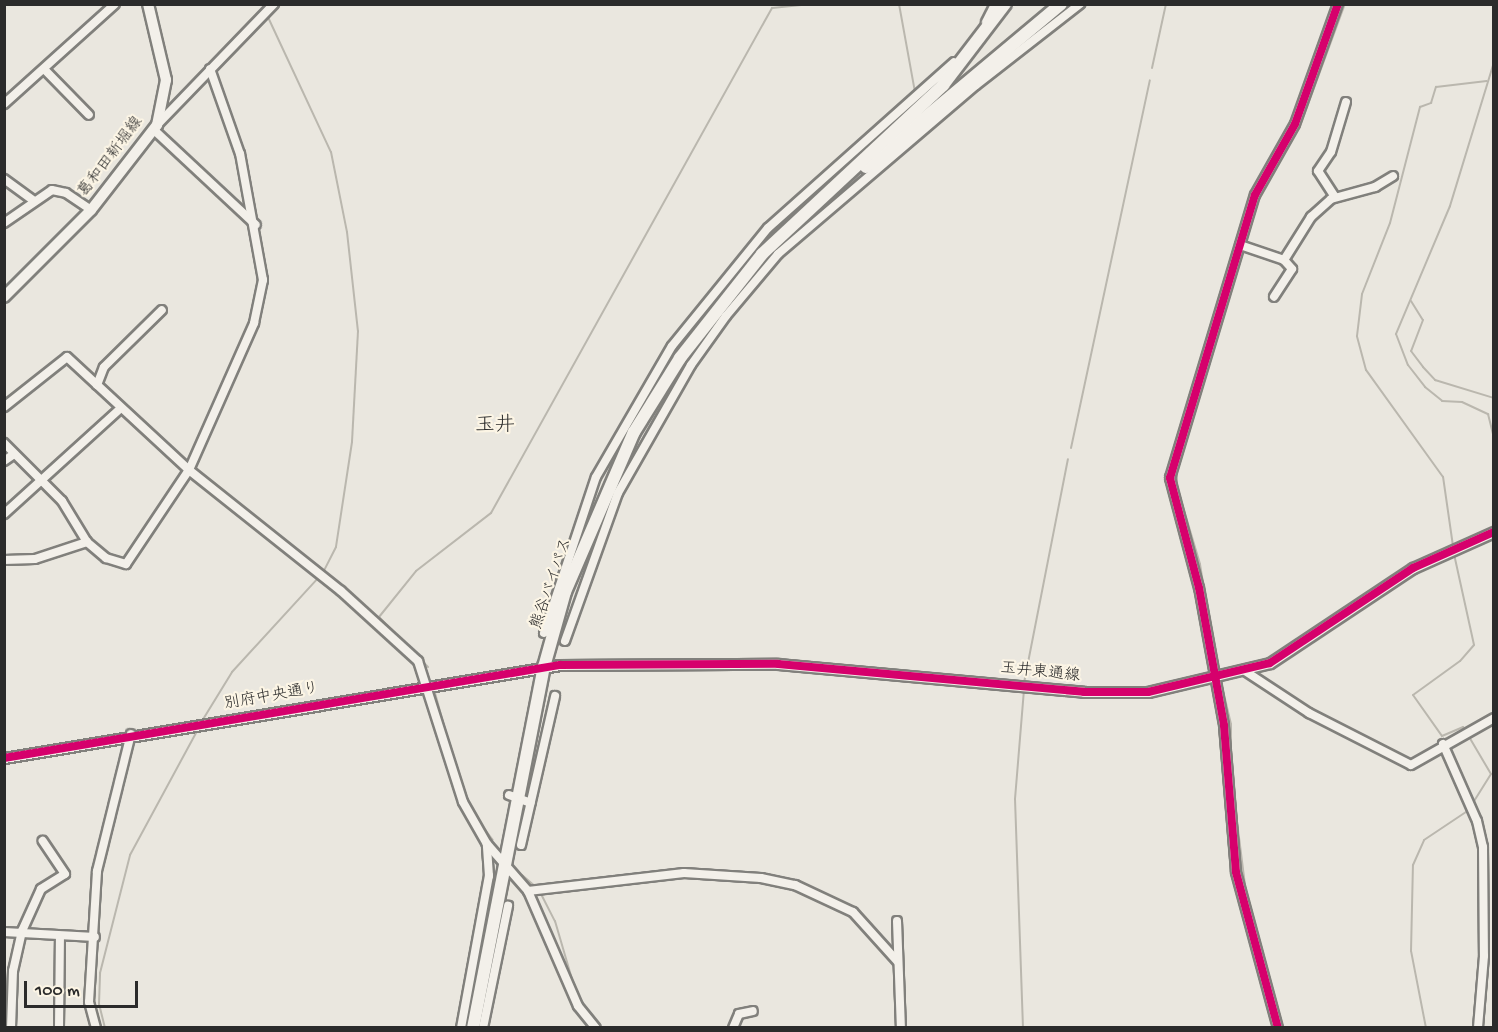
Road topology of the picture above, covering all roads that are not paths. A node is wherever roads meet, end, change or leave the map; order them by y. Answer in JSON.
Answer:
{"nodes":[{"id":1,"x":115,"y":4,"type":"edge"},
{"id":2,"x":148,"y":4,"type":"edge"},
{"id":3,"x":995,"y":4,"type":"edge"},
{"id":4,"x":1005,"y":4,"type":"edge"},
{"id":5,"x":1061,"y":4,"type":"edge"},
{"id":6,"x":1080,"y":4,"type":"edge"},
{"id":7,"x":1338,"y":4,"type":"edge"},
{"id":8,"x":272,"y":7,"type":"edge"},
{"id":9,"x":964,"y":57,"type":"junction"},
{"id":10,"x":44,"y":69,"type":"junction"},
{"id":11,"x":210,"y":69,"type":"junction"},
{"id":12,"x":974,"y":82,"type":"junction"},
{"id":13,"x":1346,"y":102,"type":"dead end"},
{"id":14,"x":4,"y":104,"type":"edge"},
{"id":15,"x":89,"y":115,"type":"dead end"},
{"id":16,"x":155,"y":128,"type":"junction"},
{"id":17,"x":1393,"y":176,"type":"dead end"},
{"id":18,"x":4,"y":179,"type":"edge"},
{"id":19,"x":1335,"y":197,"type":"junction"},
{"id":20,"x":33,"y":200,"type":"junction"},
{"id":21,"x":91,"y":210,"type":"junction"},
{"id":22,"x":806,"y":213,"type":"junction"},
{"id":23,"x":4,"y":223,"type":"edge"},
{"id":24,"x":256,"y":225,"type":"junction"},
{"id":25,"x":1243,"y":246,"type":"junction"},
{"id":26,"x":1284,"y":260,"type":"junction"},
{"id":27,"x":4,"y":297,"type":"edge"},
{"id":28,"x":1274,"y":297,"type":"dead end"},
{"id":29,"x":162,"y":310,"type":"dead end"},
{"id":30,"x":672,"y":346,"type":"junction"},
{"id":31,"x":685,"y":359,"type":"junction"},
{"id":32,"x":97,"y":385,"type":"junction"},
{"id":33,"x":4,"y":407,"type":"edge"},
{"id":34,"x":122,"y":408,"type":"junction"},
{"id":35,"x":4,"y":443,"type":"edge"},
{"id":36,"x":14,"y":454,"type":"junction"},
{"id":37,"x":4,"y":461,"type":"edge"},
{"id":38,"x":189,"y":470,"type":"junction"},
{"id":39,"x":38,"y":480,"type":"junction"},
{"id":40,"x":594,"y":481,"type":"junction"},
{"id":41,"x":613,"y":490,"type":"junction"},
{"id":42,"x":4,"y":514,"type":"edge"},
{"id":43,"x":1494,"y":532,"type":"edge"},
{"id":44,"x":87,"y":542,"type":"junction"},
{"id":45,"x":4,"y":560,"type":"edge"},
{"id":46,"x":544,"y":633,"type":"dead end"},
{"id":47,"x":565,"y":641,"type":"dead end"},
{"id":48,"x":544,"y":667,"type":"junction"},
{"id":49,"x":1245,"y":671,"type":"junction"},
{"id":50,"x":1217,"y":677,"type":"junction"},
{"id":51,"x":429,"y":685,"type":"junction"},
{"id":52,"x":555,"y":696,"type":"dead end"},
{"id":53,"x":1494,"y":718,"type":"edge"},
{"id":54,"x":131,"y":734,"type":"junction"},
{"id":55,"x":1443,"y":744,"type":"junction"},
{"id":56,"x":4,"y":758,"type":"edge"},
{"id":57,"x":513,"y":797,"type":"junction"},
{"id":58,"x":531,"y":803,"type":"junction"},
{"id":59,"x":43,"y":841,"type":"dead end"},
{"id":60,"x":487,"y":844,"type":"junction"},
{"id":61,"x":521,"y":845,"type":"dead end"},
{"id":62,"x":505,"y":867,"type":"junction"},
{"id":63,"x":528,"y":891,"type":"junction"},
{"id":64,"x":508,"y":906,"type":"dead end"},
{"id":65,"x":897,"y":921,"type":"dead end"},
{"id":66,"x":22,"y":931,"type":"junction"},
{"id":67,"x":4,"y":932,"type":"edge"},
{"id":68,"x":60,"y":936,"type":"junction"},
{"id":69,"x":95,"y":937,"type":"junction"},
{"id":70,"x":898,"y":962,"type":"junction"},
{"id":71,"x":490,"y":969,"type":"junction"},
{"id":72,"x":9,"y":971,"type":"edge"},
{"id":73,"x":753,"y":1011,"type":"dead end"},
{"id":74,"x":4,"y":1027,"type":"edge"},
{"id":75,"x":11,"y":1027,"type":"edge"},
{"id":76,"x":60,"y":1028,"type":"edge"},
{"id":77,"x":96,"y":1028,"type":"edge"},
{"id":78,"x":461,"y":1028,"type":"edge"},
{"id":79,"x":473,"y":1028,"type":"edge"},
{"id":80,"x":483,"y":1028,"type":"edge"},
{"id":81,"x":596,"y":1028,"type":"edge"},
{"id":82,"x":733,"y":1028,"type":"edge"},
{"id":83,"x":901,"y":1028,"type":"edge"},
{"id":84,"x":1278,"y":1028,"type":"edge"},
{"id":85,"x":1478,"y":1028,"type":"edge"}],
"edges":[{"from":1,"to":10,"type":"street"},
{"from":2,"to":16,"type":"main road","name":"葛和田新堀線"},
{"from":3,"to":9,"type":"street"},
{"from":4,"to":9,"type":"highway"},
{"from":5,"to":12,"type":"highway"},
{"from":6,"to":12,"type":"street"},
{"from":7,"to":25,"type":"street"},
{"from":8,"to":11,"type":"street"},
{"from":9,"to":22,"type":"highway"},
{"from":9,"to":30,"type":"street"},
{"from":10,"to":14,"type":"street"},
{"from":10,"to":15,"type":"street"},
{"from":11,"to":16,"type":"street"},
{"from":11,"to":24,"type":"street"},
{"from":12,"to":22,"type":"highway"},
{"from":12,"to":31,"type":"street"},
{"from":13,"to":19,"type":"street"},
{"from":16,"to":21,"type":"main road","name":"葛和田新堀線"},
{"from":16,"to":24,"type":"street"},
{"from":17,"to":19,"type":"street"},
{"from":18,"to":20,"type":"street"},
{"from":19,"to":26,"type":"street"},
{"from":20,"to":21,"type":"street"},
{"from":20,"to":23,"type":"street"},
{"from":21,"to":27,"type":"main road","name":"葛和田新堀線"},
{"from":22,"to":31,"type":"highway","name":"熊谷バイパス"},
{"from":24,"to":38,"type":"street"},
{"from":25,"to":26,"type":"street"},
{"from":25,"to":50,"type":"street"},
{"from":26,"to":28,"type":"street"},
{"from":29,"to":32,"type":"street"},
{"from":30,"to":31,"type":"street"},
{"from":30,"to":40,"type":"street"},
{"from":31,"to":41,"type":"highway","name":"熊谷バイパス"},
{"from":32,"to":33,"type":"street"},
{"from":32,"to":34,"type":"street"},
{"from":34,"to":38,"type":"street"},
{"from":34,"to":39,"type":"street"},
{"from":35,"to":36,"type":"street"},
{"from":36,"to":37,"type":"street"},
{"from":36,"to":39,"type":"street"},
{"from":38,"to":44,"type":"street"},
{"from":38,"to":51,"type":"street"},
{"from":39,"to":42,"type":"street"},
{"from":39,"to":44,"type":"street"},
{"from":40,"to":41,"type":"street"},
{"from":40,"to":46,"type":"street"},
{"from":41,"to":47,"type":"street"},
{"from":41,"to":48,"type":"highway","name":"熊谷バイパス"},
{"from":43,"to":49,"type":"street","name":"玉井東通線"},
{"from":44,"to":45,"type":"street"},
{"from":48,"to":50,"type":"street","name":"玉井東通線"},
{"from":48,"to":51,"type":"street","name":"別府中央通り"},
{"from":48,"to":57,"type":"highway","name":"熊谷バイパス"},
{"from":49,"to":50,"type":"street","name":"玉井東通線"},
{"from":49,"to":55,"type":"street"},
{"from":50,"to":84,"type":"street"},
{"from":51,"to":54,"type":"street","name":"別府中央通り"},
{"from":51,"to":60,"type":"street"},
{"from":52,"to":58,"type":"street"},
{"from":53,"to":55,"type":"street"},
{"from":54,"to":56,"type":"street","name":"別府中央通り"},
{"from":54,"to":69,"type":"street"},
{"from":55,"to":85,"type":"street"},
{"from":57,"to":58,"type":"street"},
{"from":57,"to":62,"type":"highway","name":"熊谷バイパス"},
{"from":58,"to":61,"type":"street"},
{"from":59,"to":66,"type":"street"},
{"from":60,"to":62,"type":"street"},
{"from":60,"to":78,"type":"street"},
{"from":62,"to":63,"type":"street"},
{"from":62,"to":71,"type":"highway","name":"熊谷バイパス"},
{"from":63,"to":70,"type":"street"},
{"from":63,"to":81,"type":"street"},
{"from":64,"to":71,"type":"street"},
{"from":65,"to":70,"type":"street"},
{"from":66,"to":67,"type":"street"},
{"from":66,"to":68,"type":"street"},
{"from":66,"to":72,"type":"street"},
{"from":68,"to":69,"type":"street"},
{"from":68,"to":76,"type":"street"},
{"from":69,"to":77,"type":"street"},
{"from":70,"to":83,"type":"street"},
{"from":71,"to":79,"type":"highway","name":"熊谷バイパス"},
{"from":71,"to":80,"type":"street"},
{"from":72,"to":75,"type":"street"},
{"from":73,"to":82,"type":"street"},
{"from":74,"to":75,"type":"street"}]}
